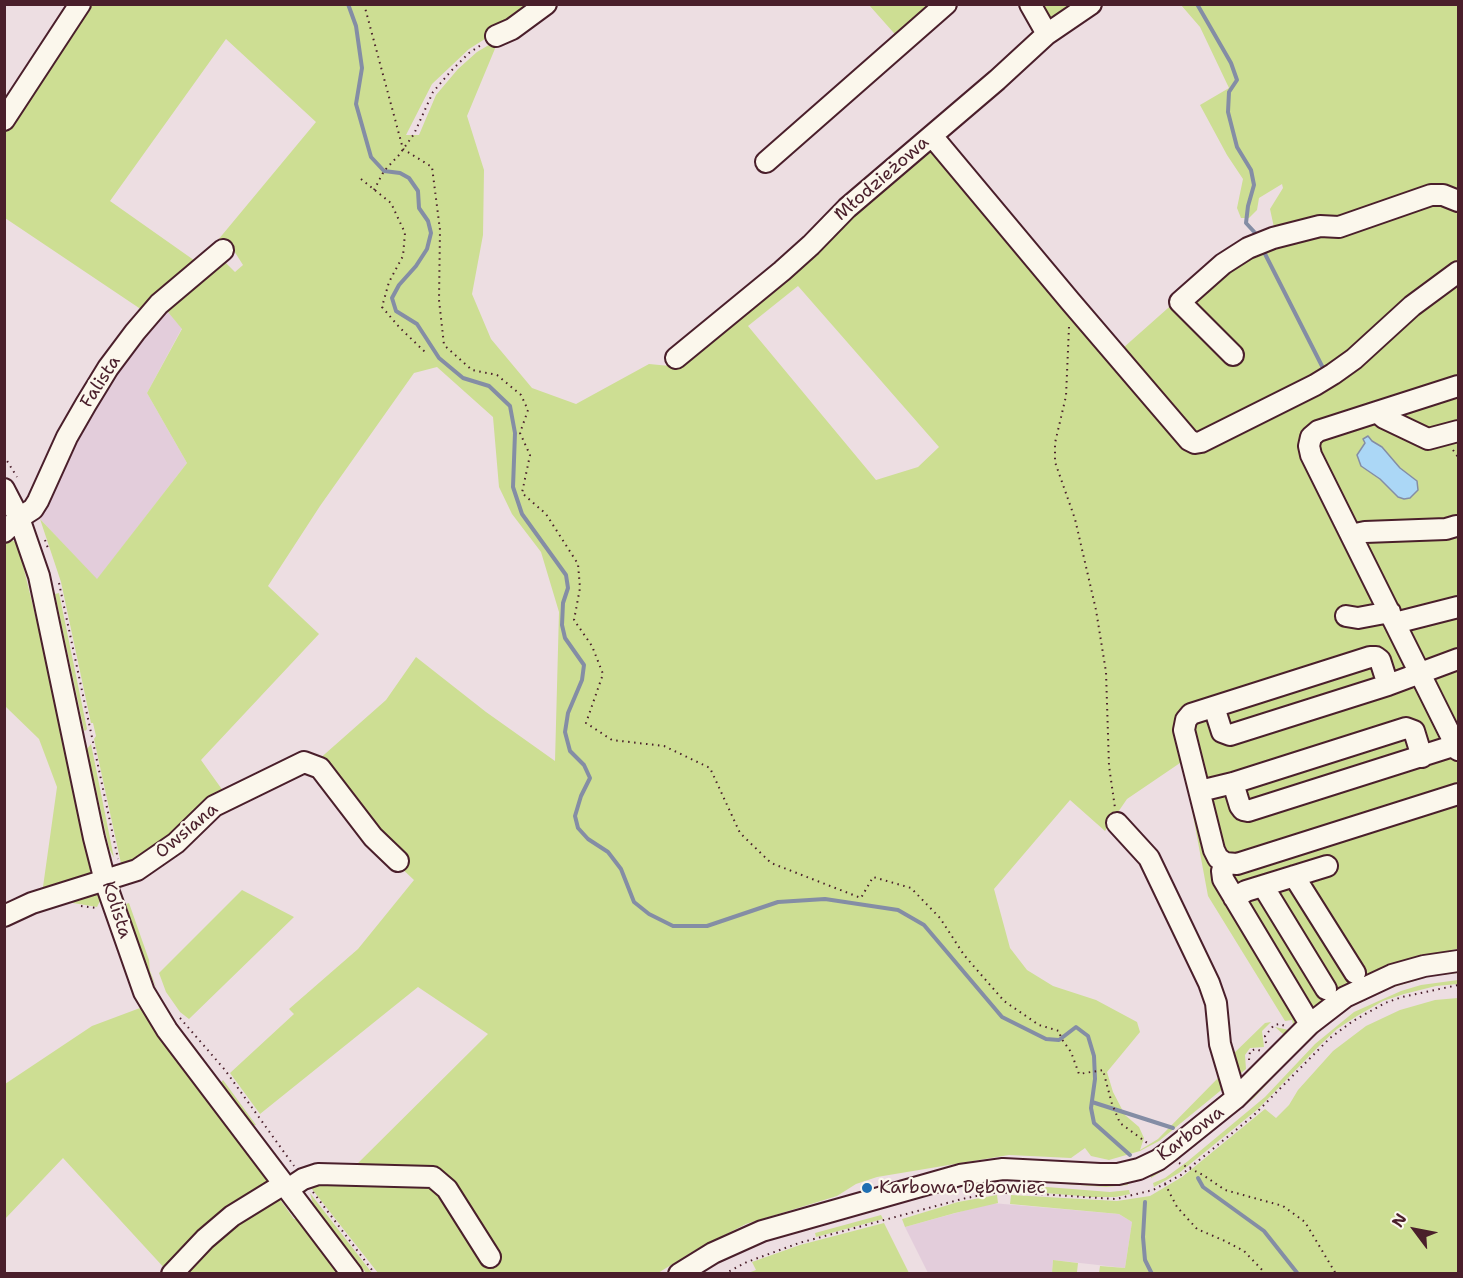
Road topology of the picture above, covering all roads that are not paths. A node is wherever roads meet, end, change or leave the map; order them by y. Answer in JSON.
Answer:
{"nodes":[{"id":1,"x":80,"y":4,"type":"edge"},
{"id":2,"x":546,"y":4,"type":"edge"},
{"id":3,"x":946,"y":4,"type":"edge"},
{"id":4,"x":1030,"y":4,"type":"edge"},
{"id":5,"x":1091,"y":4,"type":"edge"},
{"id":6,"x":1047,"y":34,"type":"junction"},
{"id":7,"x":496,"y":36,"type":"road end"},
{"id":8,"x":4,"y":120,"type":"edge"},
{"id":9,"x":932,"y":136,"type":"junction"},
{"id":10,"x":766,"y":162,"type":"dead end"},
{"id":11,"x":1458,"y":201,"type":"edge"},
{"id":12,"x":223,"y":250,"type":"dead end"},
{"id":13,"x":1458,"y":272,"type":"edge"},
{"id":14,"x":1233,"y":356,"type":"dead end"},
{"id":15,"x":676,"y":358,"type":"dead end"},
{"id":16,"x":1458,"y":386,"type":"edge"},
{"id":17,"x":1377,"y":412,"type":"junction"},
{"id":18,"x":1458,"y":431,"type":"edge"},
{"id":19,"x":11,"y":483,"type":"edge"},
{"id":20,"x":11,"y":525,"type":"edge"},
{"id":21,"x":1456,"y":526,"type":"dead end"},
{"id":22,"x":1351,"y":536,"type":"junction"},
{"id":23,"x":1458,"y":607,"type":"edge"},
{"id":24,"x":1346,"y":616,"type":"dead end"},
{"id":25,"x":1393,"y":617,"type":"junction"},
{"id":26,"x":1458,"y":659,"type":"edge"},
{"id":27,"x":1420,"y":675,"type":"junction"},
{"id":28,"x":1388,"y":685,"type":"junction"},
{"id":29,"x":1214,"y":707,"type":"junction"},
{"id":30,"x":1457,"y":748,"type":"edge"},
{"id":31,"x":1422,"y":757,"type":"junction"},
{"id":32,"x":1233,"y":783,"type":"junction"},
{"id":33,"x":1200,"y":791,"type":"junction"},
{"id":34,"x":1458,"y":794,"type":"edge"},
{"id":35,"x":1117,"y":823,"type":"road end"},
{"id":36,"x":398,"y":861,"type":"dead end"},
{"id":37,"x":1225,"y":863,"type":"junction"},
{"id":38,"x":1326,"y":866,"type":"dead end"},
{"id":39,"x":1294,"y":876,"type":"junction"},
{"id":40,"x":113,"y":878,"type":"junction"},
{"id":41,"x":1263,"y":886,"type":"junction"},
{"id":42,"x":1234,"y":898,"type":"junction"},
{"id":43,"x":7,"y":911,"type":"edge"},
{"id":44,"x":1458,"y":961,"type":"edge"},
{"id":45,"x":1355,"y":973,"type":"dead end"},
{"id":46,"x":1326,"y":989,"type":"dead end"},
{"id":47,"x":1310,"y":1024,"type":"junction"},
{"id":48,"x":1236,"y":1098,"type":"junction"},
{"id":49,"x":294,"y":1183,"type":"junction"},
{"id":50,"x":490,"y":1257,"type":"dead end"},
{"id":51,"x":172,"y":1274,"type":"edge"},
{"id":52,"x":352,"y":1274,"type":"edge"},
{"id":53,"x":678,"y":1274,"type":"edge"}],
"edges":[{"from":1,"to":8,"type":"street"},
{"from":2,"to":7,"type":"street"},
{"from":3,"to":10,"type":"street"},
{"from":4,"to":6,"type":"street"},
{"from":5,"to":6,"type":"street","name":"Młodzieżowa"},
{"from":6,"to":9,"type":"street","name":"Młodzieżowa"},
{"from":9,"to":13,"type":"street"},
{"from":9,"to":15,"type":"street","name":"Młodzieżowa"},
{"from":11,"to":14,"type":"street"},
{"from":12,"to":20,"type":"street","name":"Falista"},
{"from":16,"to":17,"type":"street"},
{"from":17,"to":18,"type":"street"},
{"from":17,"to":22,"type":"street"},
{"from":19,"to":20,"type":"street","name":"Kolista"},
{"from":20,"to":40,"type":"street","name":"Kolista"},
{"from":21,"to":22,"type":"street"},
{"from":22,"to":25,"type":"street"},
{"from":23,"to":25,"type":"street"},
{"from":24,"to":25,"type":"street"},
{"from":25,"to":27,"type":"street"},
{"from":26,"to":27,"type":"street"},
{"from":27,"to":28,"type":"street"},
{"from":27,"to":30,"type":"street"},
{"from":28,"to":29,"type":"street"},
{"from":28,"to":29,"type":"street"},
{"from":29,"to":33,"type":"street"},
{"from":30,"to":31,"type":"street"},
{"from":31,"to":32,"type":"street"},
{"from":31,"to":32,"type":"street"},
{"from":32,"to":33,"type":"street"},
{"from":33,"to":37,"type":"street"},
{"from":34,"to":37,"type":"street"},
{"from":35,"to":48,"type":"street"},
{"from":36,"to":40,"type":"street","name":"Owsiana"},
{"from":37,"to":42,"type":"street"},
{"from":38,"to":39,"type":"street"},
{"from":39,"to":41,"type":"street"},
{"from":39,"to":45,"type":"street"},
{"from":40,"to":43,"type":"street","name":"Owsiana"},
{"from":40,"to":49,"type":"street","name":"Kolista"},
{"from":41,"to":42,"type":"street"},
{"from":41,"to":46,"type":"street"},
{"from":42,"to":47,"type":"street"},
{"from":44,"to":47,"type":"street","name":"Karbowa"},
{"from":47,"to":48,"type":"street","name":"Karbowa"},
{"from":48,"to":53,"type":"street","name":"Karbowa"},
{"from":49,"to":50,"type":"street"},
{"from":49,"to":51,"type":"street"},
{"from":49,"to":52,"type":"street","name":"Kolista"}]}
